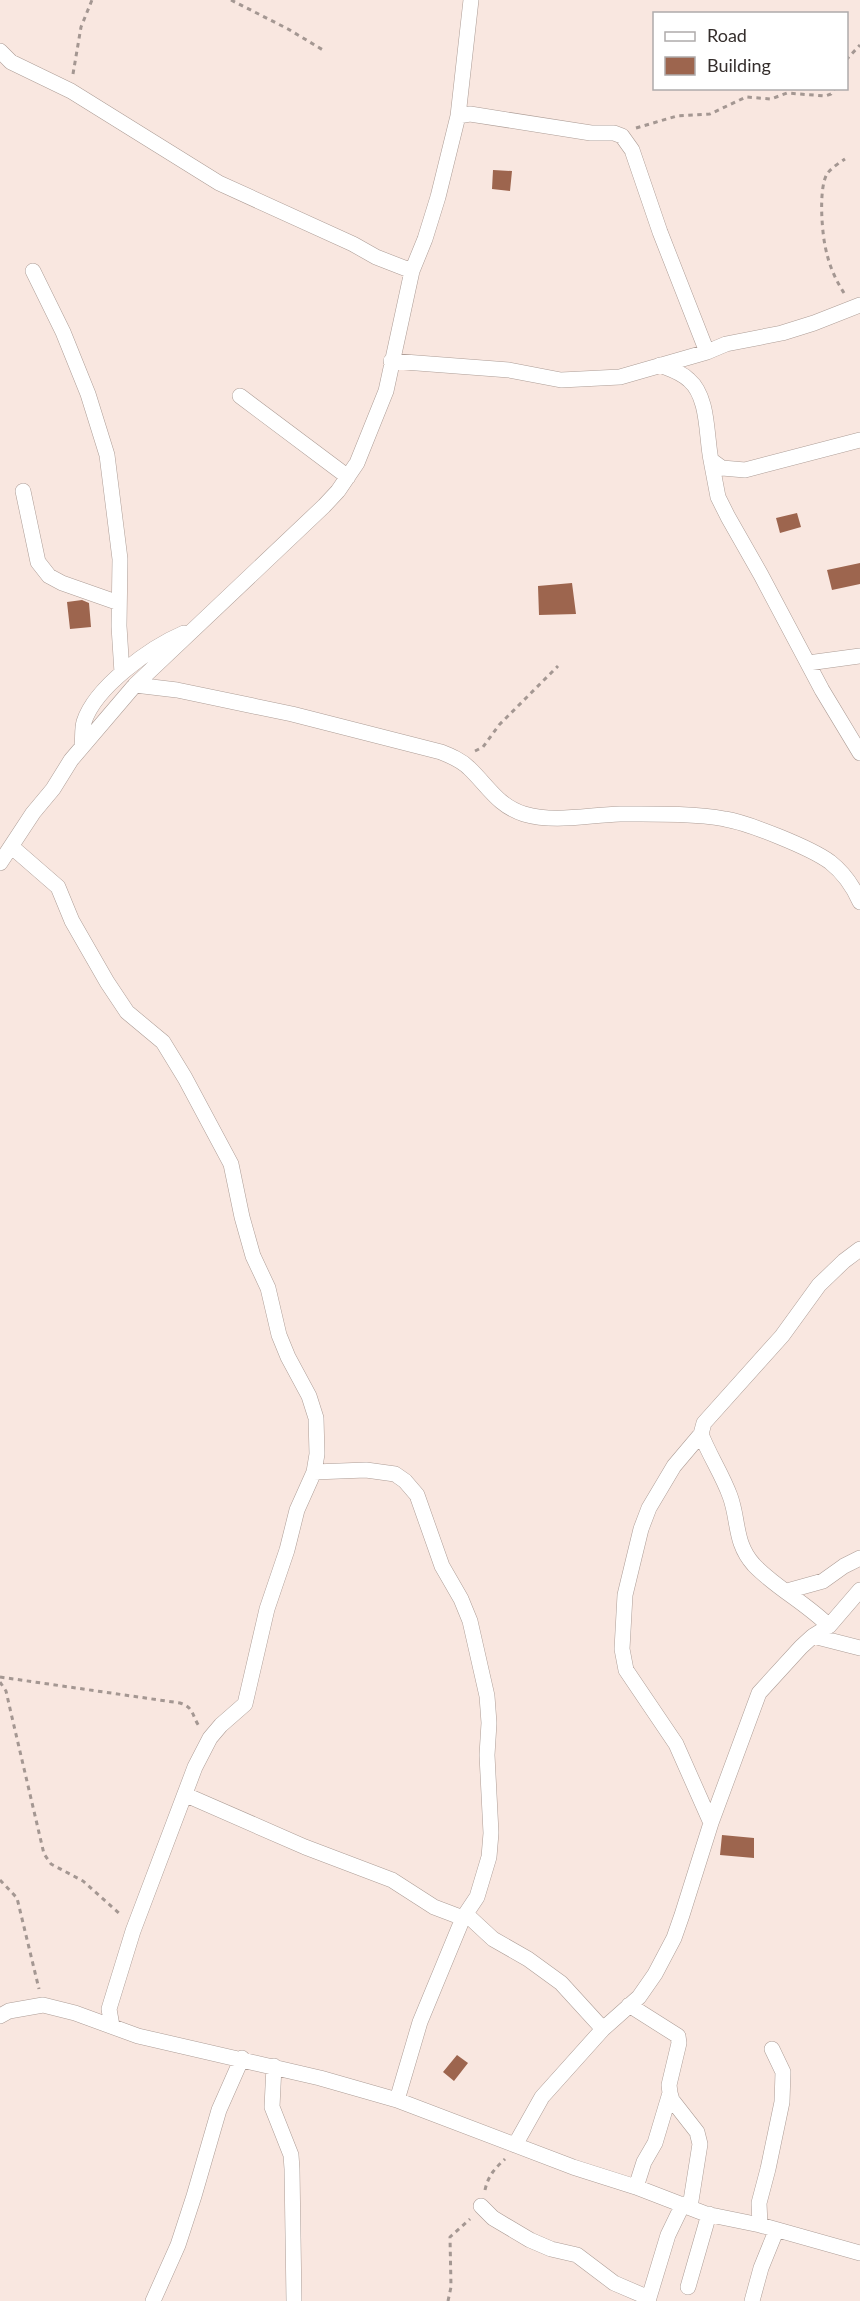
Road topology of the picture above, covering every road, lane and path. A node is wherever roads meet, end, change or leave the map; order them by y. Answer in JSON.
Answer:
{"nodes":[{"id":1,"x":92,"y":0,"type":"edge"},
{"id":2,"x":231,"y":0,"type":"edge"},
{"id":3,"x":469,"y":1,"type":"edge"},
{"id":4,"x":860,"y":45,"type":"edge"},
{"id":5,"x":323,"y":50,"type":"dead end"},
{"id":6,"x":0,"y":51,"type":"edge"},
{"id":7,"x":848,"y":58,"type":"edge"},
{"id":8,"x":71,"y":90,"type":"junction"},
{"id":9,"x":834,"y":90,"type":"edge"},
{"id":10,"x":458,"y":116,"type":"junction"},
{"id":11,"x":614,"y":133,"type":"junction"},
{"id":12,"x":845,"y":159,"type":"dead end"},
{"id":13,"x":412,"y":271,"type":"junction"},
{"id":14,"x":33,"y":272,"type":"dead end"},
{"id":15,"x":856,"y":307,"type":"edge"},
{"id":16,"x":707,"y":352,"type":"junction"},
{"id":17,"x":391,"y":361,"type":"junction"},
{"id":18,"x":660,"y":365,"type":"junction"},
{"id":19,"x":240,"y":396,"type":"dead end"},
{"id":20,"x":860,"y":440,"type":"edge"},
{"id":21,"x":711,"y":460,"type":"junction"},
{"id":22,"x":348,"y":477,"type":"junction"},
{"id":23,"x":23,"y":491,"type":"dead end"},
{"id":24,"x":119,"y":603,"type":"junction"},
{"id":25,"x":192,"y":630,"type":"junction"},
{"id":26,"x":860,"y":656,"type":"edge"},
{"id":27,"x":808,"y":663,"type":"junction"},
{"id":28,"x":558,"y":666,"type":"dead end"},
{"id":29,"x":122,"y":673,"type":"junction"},
{"id":30,"x":135,"y":685,"type":"junction"},
{"id":31,"x":82,"y":746,"type":"junction"},
{"id":32,"x":860,"y":753,"type":"edge"},
{"id":33,"x":453,"y":757,"type":"junction"},
{"id":34,"x":12,"y":847,"type":"junction"},
{"id":35,"x":0,"y":863,"type":"edge"},
{"id":36,"x":860,"y":902,"type":"edge"},
{"id":37,"x":860,"y":1249,"type":"edge"},
{"id":38,"x":700,"y":1434,"type":"junction"},
{"id":39,"x":314,"y":1472,"type":"junction"},
{"id":40,"x":860,"y":1558,"type":"edge"},
{"id":41,"x":860,"y":1590,"type":"edge"},
{"id":42,"x":787,"y":1592,"type":"junction"},
{"id":43,"x":829,"y":1626,"type":"junction"},
{"id":44,"x":813,"y":1636,"type":"junction"},
{"id":45,"x":860,"y":1648,"type":"edge"},
{"id":46,"x":0,"y":1677,"type":"edge"},
{"id":47,"x":0,"y":1682,"type":"edge"},
{"id":48,"x":210,"y":1737,"type":"junction"},
{"id":49,"x":186,"y":1795,"type":"junction"},
{"id":50,"x":711,"y":1823,"type":"junction"},
{"id":51,"x":0,"y":1880,"type":"edge"},
{"id":52,"x":464,"y":1916,"type":"junction"},
{"id":53,"x":133,"y":1931,"type":"junction"},
{"id":54,"x":43,"y":2005,"type":"junction"},
{"id":55,"x":629,"y":2005,"type":"junction"},
{"id":56,"x":0,"y":2016,"type":"edge"},
{"id":57,"x":112,"y":2026,"type":"junction"},
{"id":58,"x":603,"y":2028,"type":"junction"},
{"id":59,"x":772,"y":2049,"type":"dead end"},
{"id":60,"x":242,"y":2058,"type":"junction"},
{"id":61,"x":274,"y":2066,"type":"junction"},
{"id":62,"x":670,"y":2093,"type":"junction"},
{"id":63,"x":398,"y":2100,"type":"junction"},
{"id":64,"x":515,"y":2145,"type":"junction"},
{"id":65,"x":636,"y":2187,"type":"junction"},
{"id":66,"x":687,"y":2205,"type":"junction"},
{"id":67,"x":481,"y":2206,"type":"dead end"},
{"id":68,"x":709,"y":2214,"type":"junction"},
{"id":69,"x":760,"y":2225,"type":"junction"},
{"id":70,"x":776,"y":2231,"type":"junction"},
{"id":71,"x":860,"y":2253,"type":"edge"},
{"id":72,"x":688,"y":2287,"type":"dead end"},
{"id":73,"x":648,"y":2299,"type":"edge"},
{"id":74,"x":153,"y":2301,"type":"edge"},
{"id":75,"x":294,"y":2301,"type":"edge"},
{"id":76,"x":752,"y":2301,"type":"edge"}],
"edges":[{"from":1,"to":8,"type":"path"},
{"from":2,"to":5,"type":"path"},
{"from":3,"to":10,"type":"street"},
{"from":4,"to":7,"type":"path"},
{"from":6,"to":8,"type":"street"},
{"from":8,"to":13,"type":"street"},
{"from":9,"to":11,"type":"path"},
{"from":10,"to":11,"type":"street"},
{"from":10,"to":13,"type":"street"},
{"from":11,"to":16,"type":"street"},
{"from":12,"to":15,"type":"path"},
{"from":13,"to":17,"type":"street"},
{"from":14,"to":24,"type":"street"},
{"from":15,"to":16,"type":"street"},
{"from":16,"to":18,"type":"street"},
{"from":17,"to":18,"type":"street"},
{"from":17,"to":22,"type":"street"},
{"from":18,"to":21,"type":"street"},
{"from":19,"to":22,"type":"street"},
{"from":20,"to":21,"type":"street"},
{"from":21,"to":27,"type":"street"},
{"from":22,"to":25,"type":"street"},
{"from":23,"to":24,"type":"street"},
{"from":24,"to":29,"type":"street"},
{"from":25,"to":29,"type":"street"},
{"from":25,"to":30,"type":"street"},
{"from":26,"to":27,"type":"street"},
{"from":27,"to":32,"type":"street"},
{"from":28,"to":33,"type":"path"},
{"from":29,"to":31,"type":"street"},
{"from":30,"to":31,"type":"street"},
{"from":30,"to":33,"type":"street"},
{"from":31,"to":34,"type":"street"},
{"from":33,"to":36,"type":"street"},
{"from":34,"to":35,"type":"street"},
{"from":34,"to":39,"type":"street"},
{"from":37,"to":38,"type":"street"},
{"from":38,"to":42,"type":"street"},
{"from":38,"to":50,"type":"street"},
{"from":39,"to":48,"type":"street"},
{"from":39,"to":52,"type":"street"},
{"from":40,"to":42,"type":"street"},
{"from":41,"to":43,"type":"street"},
{"from":42,"to":43,"type":"street"},
{"from":43,"to":44,"type":"street"},
{"from":44,"to":45,"type":"street"},
{"from":44,"to":50,"type":"street"},
{"from":46,"to":48,"type":"path"},
{"from":47,"to":53,"type":"path"},
{"from":48,"to":49,"type":"street"},
{"from":49,"to":52,"type":"street"},
{"from":49,"to":53,"type":"street"},
{"from":50,"to":55,"type":"street"},
{"from":51,"to":54,"type":"path"},
{"from":52,"to":58,"type":"street"},
{"from":52,"to":63,"type":"street"},
{"from":53,"to":57,"type":"street"},
{"from":54,"to":56,"type":"street"},
{"from":54,"to":57,"type":"street"},
{"from":55,"to":58,"type":"street"},
{"from":55,"to":62,"type":"street"},
{"from":57,"to":60,"type":"street"},
{"from":58,"to":64,"type":"street"},
{"from":59,"to":69,"type":"street"},
{"from":60,"to":61,"type":"street"},
{"from":60,"to":74,"type":"street"},
{"from":61,"to":63,"type":"street"},
{"from":61,"to":75,"type":"street"},
{"from":62,"to":65,"type":"street"},
{"from":62,"to":66,"type":"street"},
{"from":63,"to":64,"type":"street"},
{"from":64,"to":65,"type":"street"},
{"from":65,"to":66,"type":"street"},
{"from":66,"to":68,"type":"street"},
{"from":66,"to":73,"type":"street"},
{"from":67,"to":73,"type":"street"},
{"from":68,"to":69,"type":"street"},
{"from":68,"to":72,"type":"street"},
{"from":69,"to":70,"type":"street"},
{"from":70,"to":71,"type":"street"},
{"from":70,"to":76,"type":"street"}]}
